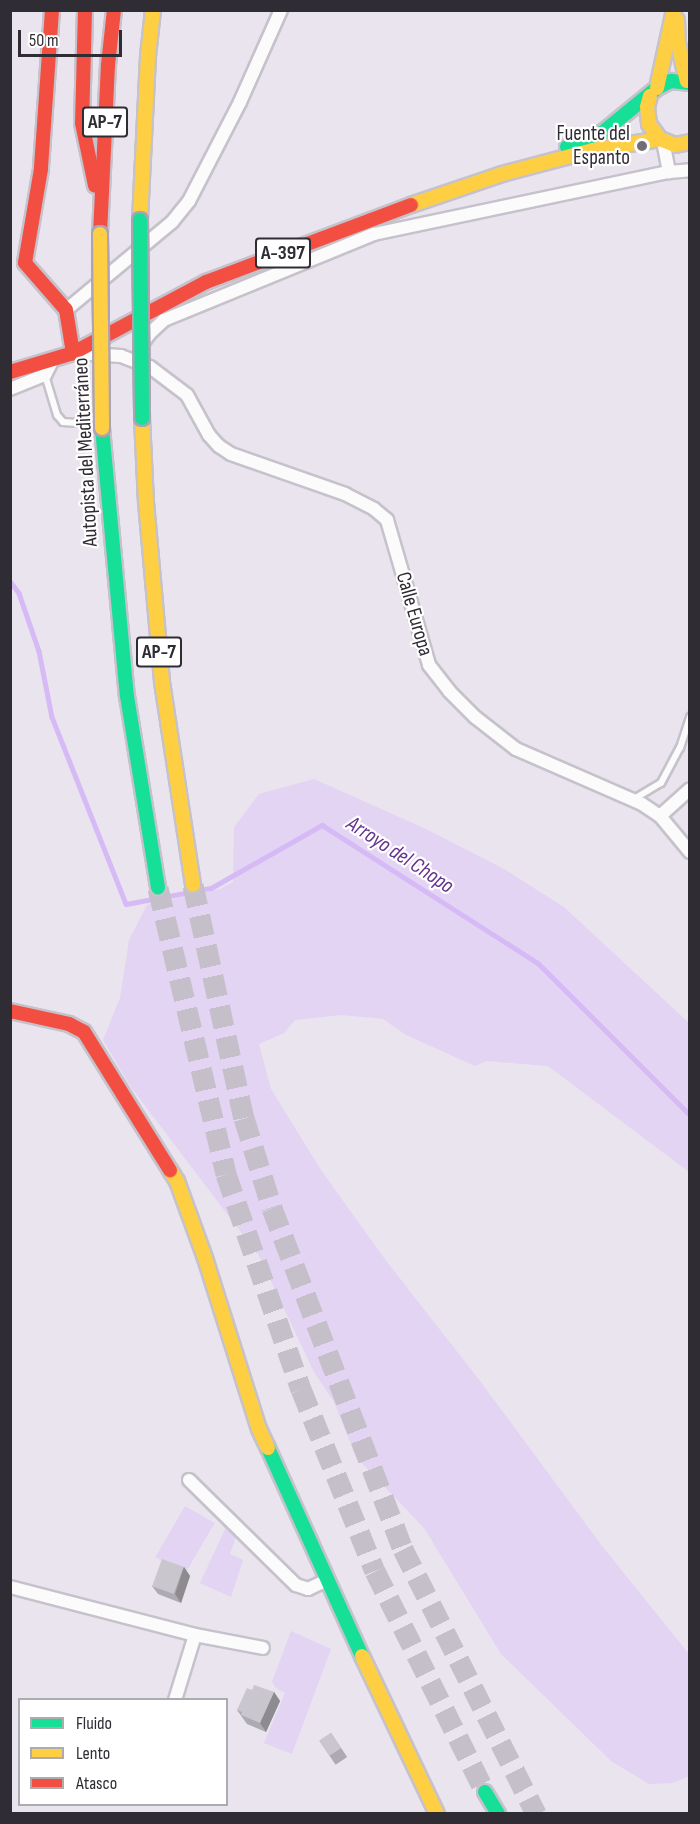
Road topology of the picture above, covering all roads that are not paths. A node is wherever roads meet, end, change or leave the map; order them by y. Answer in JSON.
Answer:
{"nodes":[{"id":1,"x":52,"y":10,"type":"edge"},
{"id":2,"x":85,"y":10,"type":"edge"},
{"id":3,"x":114,"y":10,"type":"edge"},
{"id":4,"x":153,"y":10,"type":"edge"},
{"id":5,"x":281,"y":10,"type":"edge"},
{"id":6,"x":675,"y":10,"type":"edge"},
{"id":7,"x":688,"y":82,"type":"edge"},
{"id":8,"x":654,"y":92,"type":"junction"},
{"id":9,"x":662,"y":140,"type":"junction"},
{"id":10,"x":690,"y":142,"type":"edge"},
{"id":11,"x":690,"y":170,"type":"edge"},
{"id":12,"x":669,"y":172,"type":"junction"},
{"id":13,"x":502,"y":174,"type":"junction"},
{"id":14,"x":101,"y":216,"type":"junction"},
{"id":15,"x":66,"y":310,"type":"junction"},
{"id":16,"x":73,"y":353,"type":"junction"},
{"id":17,"x":53,"y":359,"type":"junction"},
{"id":18,"x":132,"y":361,"type":"junction"},
{"id":19,"x":10,"y":372,"type":"edge"},
{"id":20,"x":45,"y":375,"type":"junction"},
{"id":21,"x":10,"y":388,"type":"edge"},
{"id":22,"x":107,"y":409,"type":"dead end"},
{"id":23,"x":690,"y":717,"type":"edge"},
{"id":24,"x":690,"y":789,"type":"edge"},
{"id":25,"x":632,"y":800,"type":"junction"},
{"id":26,"x":660,"y":816,"type":"junction"},
{"id":27,"x":690,"y":852,"type":"edge"},
{"id":28,"x":193,"y":885,"type":"tunnel mouth"},
{"id":29,"x":158,"y":888,"type":"tunnel mouth"},
{"id":30,"x":10,"y":1011,"type":"edge"},
{"id":31,"x":189,"y":1480,"type":"dead end"},
{"id":32,"x":327,"y":1580,"type":"junction"},
{"id":33,"x":10,"y":1587,"type":"edge"},
{"id":34,"x":195,"y":1635,"type":"junction"},
{"id":35,"x":263,"y":1648,"type":"dead end"},
{"id":36,"x":176,"y":1698,"type":"edge"},
{"id":37,"x":485,"y":1792,"type":"tunnel mouth"},
{"id":38,"x":437,"y":1814,"type":"edge"},
{"id":39,"x":498,"y":1814,"type":"edge"}],
"edges":[{"from":1,"to":15,"type":"main road"},
{"from":2,"to":14,"type":"main road"},
{"from":3,"to":14,"type":"main road","name":"Autopista del Mediterráneo","number":"AP-7"},
{"from":4,"to":28,"type":"main road","number":"AP-7","bridge":true},
{"from":5,"to":15,"type":"street"},
{"from":6,"to":7,"type":"main road"},
{"from":6,"to":8,"type":"main road"},
{"from":7,"to":8,"type":"main road","number":"A-397"},
{"from":8,"to":9,"type":"main road"},
{"from":8,"to":13,"type":"main road","number":"A-397"},
{"from":9,"to":10,"type":"main road","number":"A-397"},
{"from":9,"to":12,"type":"street"},
{"from":9,"to":13,"type":"main road","number":"A-397"},
{"from":11,"to":12,"type":"street"},
{"from":12,"to":18,"type":"street"},
{"from":13,"to":16,"type":"main road","number":"A-397"},
{"from":14,"to":29,"type":"main road","name":"Autopista del Mediterráneo","number":"AP-7","bridge":true},
{"from":15,"to":16,"type":"main road"},
{"from":16,"to":17,"type":"main road","number":"A-397"},
{"from":16,"to":18,"type":"street"},
{"from":17,"to":19,"type":"main road","number":"A-397"},
{"from":17,"to":20,"type":"street"},
{"from":18,"to":25,"type":"street","name":"Calle Europa"},
{"from":20,"to":21,"type":"street"},
{"from":20,"to":22,"type":"lane"},
{"from":23,"to":25,"type":"lane"},
{"from":24,"to":26,"type":"street"},
{"from":25,"to":26,"type":"street","name":"Calle Europa"},
{"from":26,"to":27,"type":"street","name":"Calle Europa"},
{"from":30,"to":32,"type":"main road"},
{"from":31,"to":32,"type":"street"},
{"from":32,"to":38,"type":"main road"},
{"from":33,"to":34,"type":"street"},
{"from":34,"to":35,"type":"street"},
{"from":34,"to":36,"type":"street"},
{"from":37,"to":39,"type":"main road"}]}
